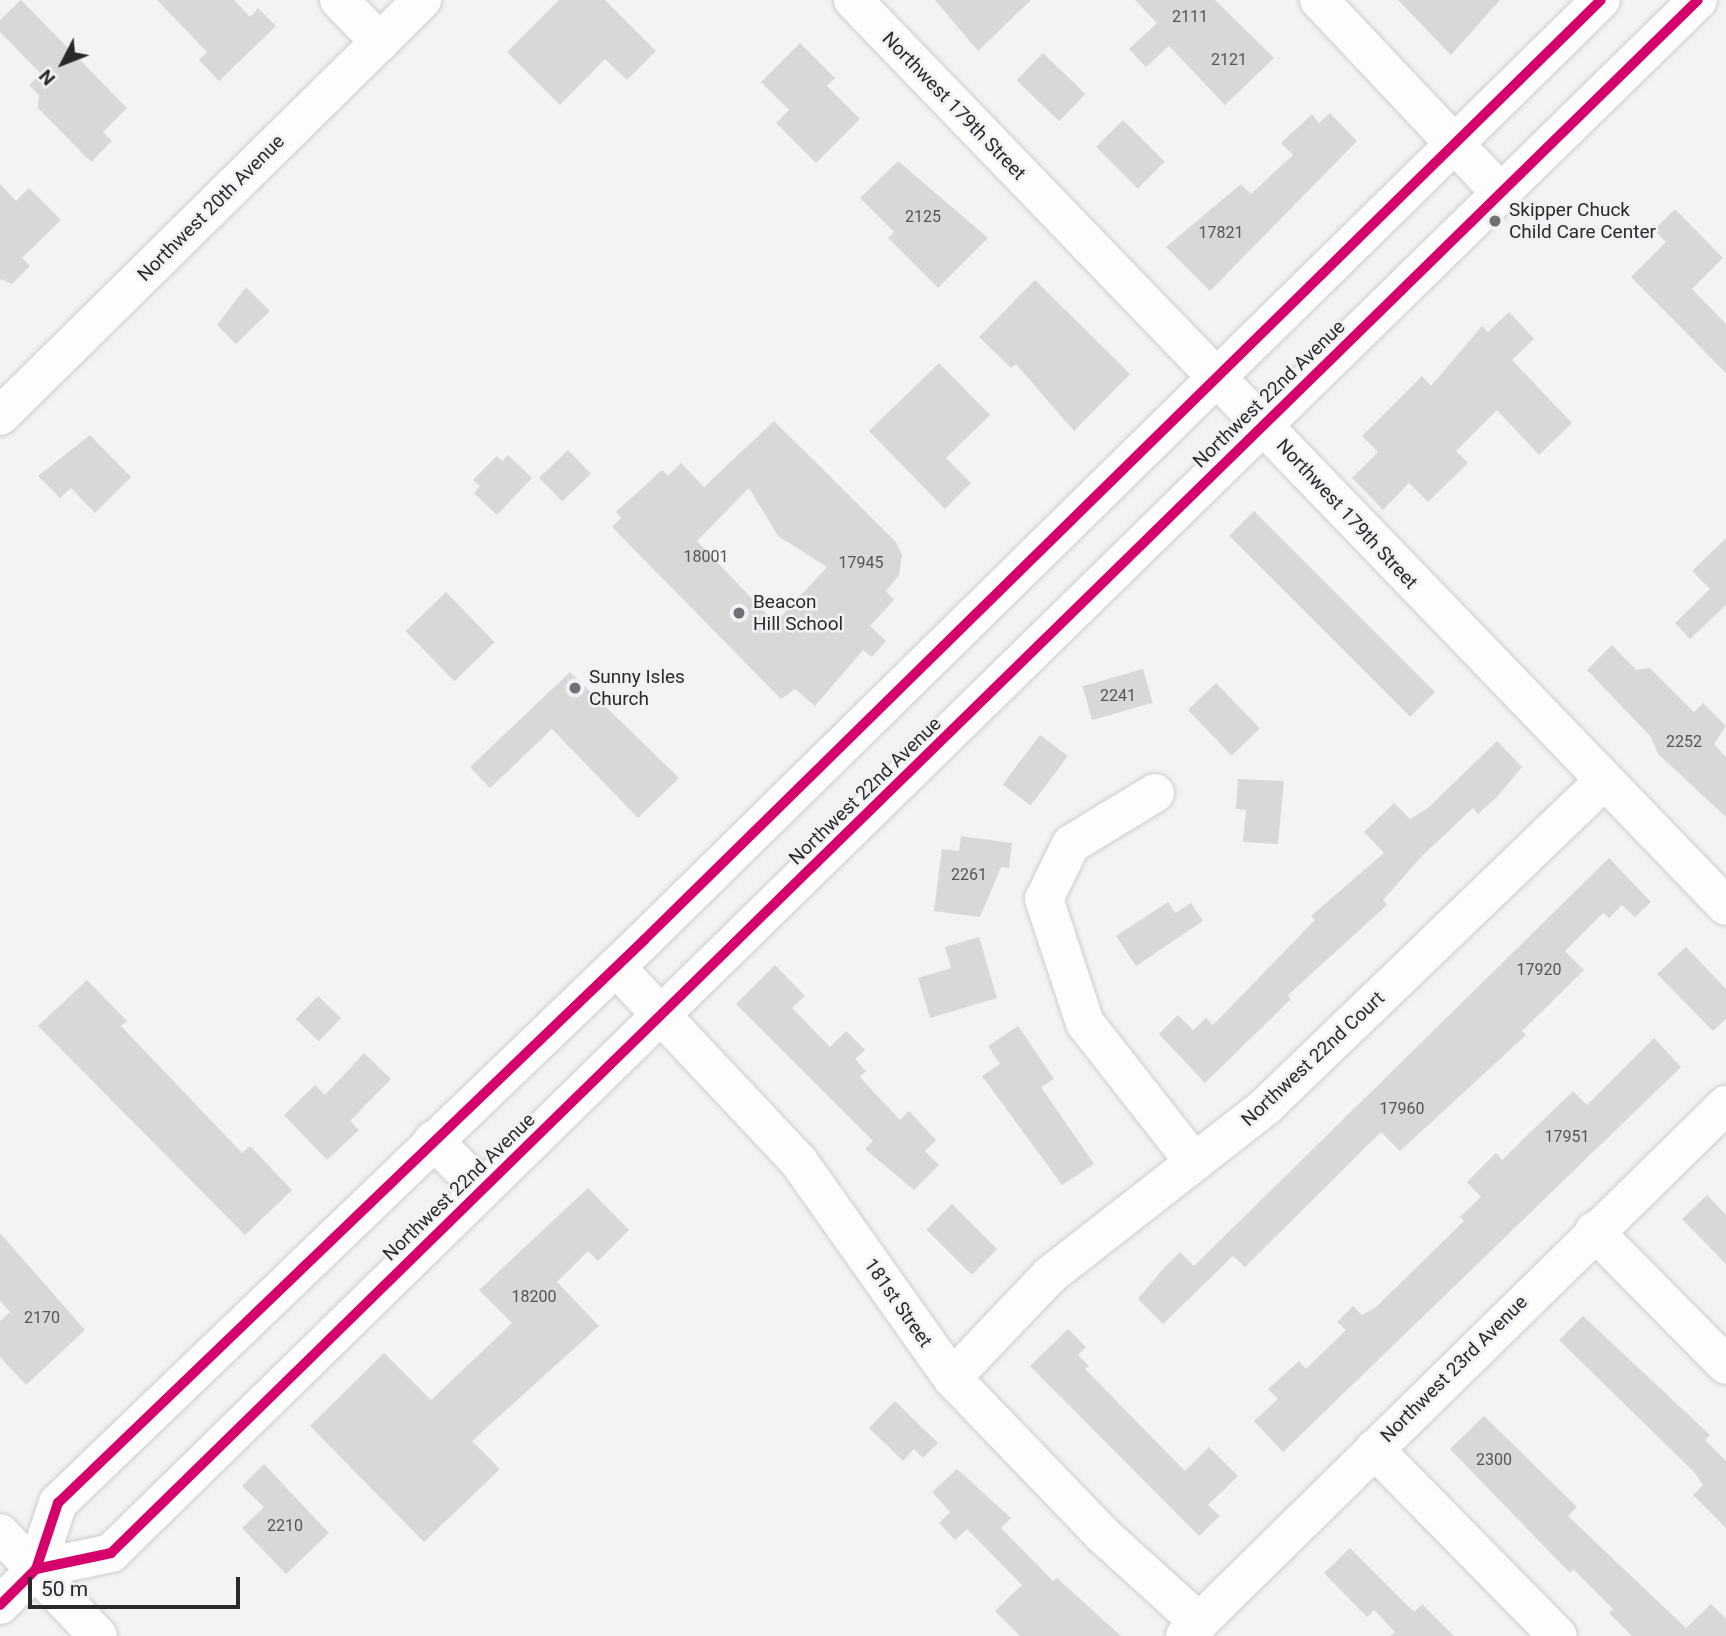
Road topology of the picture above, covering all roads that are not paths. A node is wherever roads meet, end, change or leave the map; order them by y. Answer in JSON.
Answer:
{"nodes":[{"id":1,"x":339,"y":0,"type":"edge"},
{"id":2,"x":422,"y":0,"type":"edge"},
{"id":3,"x":853,"y":0,"type":"edge"},
{"id":4,"x":1319,"y":0,"type":"edge"},
{"id":5,"x":1601,"y":0,"type":"edge"},
{"id":6,"x":1698,"y":0,"type":"edge"},
{"id":7,"x":380,"y":42,"type":"junction"},
{"id":8,"x":1453,"y":143,"type":"junction"},
{"id":9,"x":1501,"y":193,"type":"junction"},
{"id":10,"x":1213,"y":376,"type":"junction"},
{"id":11,"x":0,"y":416,"type":"edge"},
{"id":12,"x":1262,"y":425,"type":"junction"},
{"id":13,"x":1602,"y":783,"type":"junction"},
{"id":14,"x":1155,"y":793,"type":"dead end"},
{"id":15,"x":1726,"y":906,"type":"edge"},
{"id":16,"x":615,"y":967,"type":"junction"},
{"id":17,"x":662,"y":1015,"type":"junction"},
{"id":18,"x":1726,"y":1105,"type":"edge"},
{"id":19,"x":433,"y":1140,"type":"junction"},
{"id":20,"x":1194,"y":1162,"type":"junction"},
{"id":21,"x":481,"y":1188,"type":"junction"},
{"id":22,"x":1594,"y":1231,"type":"junction"},
{"id":23,"x":1726,"y":1365,"type":"edge"},
{"id":24,"x":952,"y":1378,"type":"junction"},
{"id":25,"x":1374,"y":1449,"type":"junction"},
{"id":26,"x":0,"y":1534,"type":"edge"},
{"id":27,"x":36,"y":1569,"type":"junction"},
{"id":28,"x":0,"y":1605,"type":"edge"},
{"id":29,"x":1192,"y":1629,"type":"edge"},
{"id":30,"x":98,"y":1636,"type":"edge"},
{"id":31,"x":1559,"y":1636,"type":"edge"}],
"edges":[{"from":1,"to":7,"type":"street"},
{"from":2,"to":7,"type":"street","name":"Northwest 20th Avenue"},
{"from":3,"to":10,"type":"street","name":"Northwest 179th Street"},
{"from":4,"to":8,"type":"street"},
{"from":5,"to":8,"type":"street"},
{"from":6,"to":9,"type":"street","name":"Northwest 22nd Avenue"},
{"from":7,"to":11,"type":"street","name":"Northwest 20th Avenue"},
{"from":8,"to":9,"type":"street"},
{"from":8,"to":10,"type":"street"},
{"from":9,"to":12,"type":"street","name":"Northwest 22nd Avenue"},
{"from":10,"to":12,"type":"street","name":"Northwest 179th Street"},
{"from":10,"to":16,"type":"street"},
{"from":12,"to":13,"type":"street","name":"Northwest 179th Street"},
{"from":12,"to":17,"type":"street","name":"Northwest 22nd Avenue"},
{"from":13,"to":15,"type":"street","name":"Northwest 179th Street"},
{"from":13,"to":20,"type":"street","name":"Northwest 22nd Court"},
{"from":14,"to":20,"type":"street"},
{"from":16,"to":17,"type":"street","name":"181st Street"},
{"from":16,"to":19,"type":"street"},
{"from":17,"to":21,"type":"street","name":"Northwest 22nd Avenue"},
{"from":17,"to":24,"type":"street","name":"181st Street"},
{"from":18,"to":22,"type":"street","name":"Northwest 23rd Avenue"},
{"from":19,"to":21,"type":"street"},
{"from":19,"to":27,"type":"street"},
{"from":20,"to":24,"type":"street","name":"Northwest 22nd Court"},
{"from":21,"to":27,"type":"street","name":"Northwest 22nd Avenue"},
{"from":22,"to":23,"type":"street"},
{"from":22,"to":25,"type":"street","name":"Northwest 23rd Avenue"},
{"from":24,"to":29,"type":"street","name":"181st Street"},
{"from":25,"to":29,"type":"street","name":"Northwest 23rd Avenue"},
{"from":25,"to":31,"type":"street"},
{"from":26,"to":27,"type":"street"},
{"from":27,"to":28,"type":"street"},
{"from":27,"to":30,"type":"street"}]}
